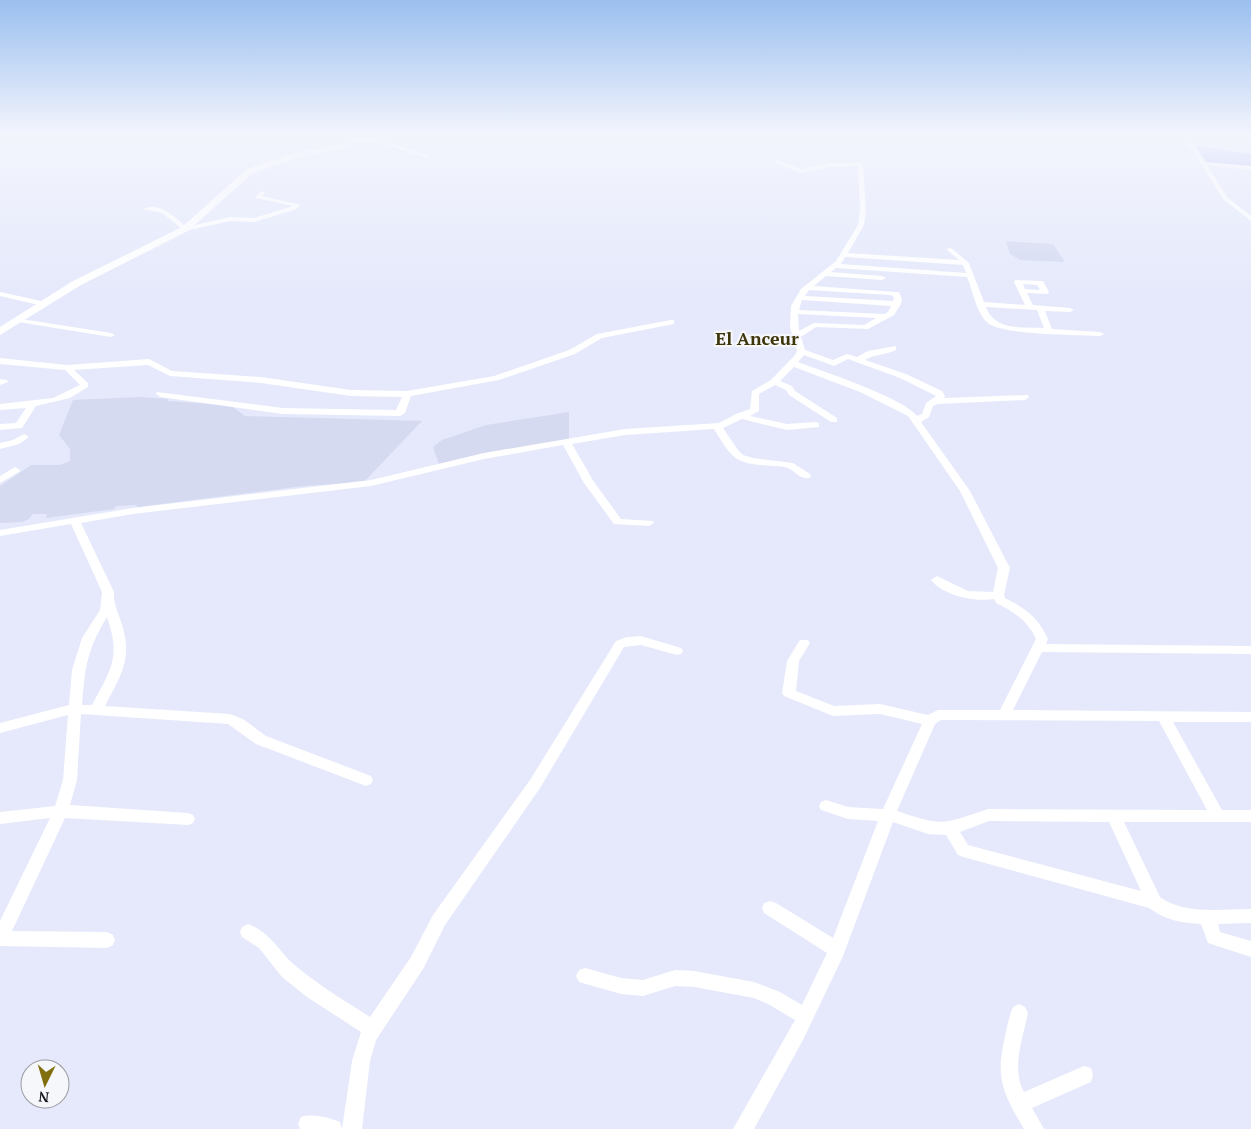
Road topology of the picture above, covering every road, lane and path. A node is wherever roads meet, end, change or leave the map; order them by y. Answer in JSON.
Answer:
{"nodes":[{"id":1,"x":232,"y":187,"type":"edge"},
{"id":2,"x":862,"y":187,"type":"edge"},
{"id":3,"x":1218,"y":187,"type":"edge"},
{"id":4,"x":262,"y":193,"type":"dead end"},
{"id":5,"x":146,"y":209,"type":"dead end"},
{"id":6,"x":1251,"y":218,"type":"edge"},
{"id":7,"x":185,"y":229,"type":"junction"},
{"id":8,"x":949,"y":249,"type":"dead end"},
{"id":9,"x":843,"y":255,"type":"junction"},
{"id":10,"x":966,"y":263,"type":"junction"},
{"id":11,"x":835,"y":266,"type":"junction"},
{"id":12,"x":825,"y":274,"type":"junction"},
{"id":13,"x":971,"y":275,"type":"junction"},
{"id":14,"x":882,"y":278,"type":"dead end"},
{"id":15,"x":808,"y":288,"type":"junction"},
{"id":16,"x":1022,"y":291,"type":"dead end"},
{"id":17,"x":0,"y":294,"type":"edge"},
{"id":18,"x":800,"y":298,"type":"junction"},
{"id":19,"x":43,"y":304,"type":"junction"},
{"id":20,"x":897,"y":304,"type":"junction"},
{"id":21,"x":981,"y":304,"type":"junction"},
{"id":22,"x":1030,"y":307,"type":"junction"},
{"id":23,"x":1040,"y":308,"type":"junction"},
{"id":24,"x":1070,"y":310,"type":"dead end"},
{"id":25,"x":795,"y":312,"type":"junction"},
{"id":26,"x":885,"y":316,"type":"junction"},
{"id":27,"x":18,"y":320,"type":"junction"},
{"id":28,"x":671,"y":322,"type":"dead end"},
{"id":29,"x":1049,"y":330,"type":"junction"},
{"id":30,"x":0,"y":332,"type":"edge"},
{"id":31,"x":1100,"y":334,"type":"dead end"},
{"id":32,"x":111,"y":335,"type":"dead end"},
{"id":33,"x":796,"y":337,"type":"junction"},
{"id":34,"x":893,"y":348,"type":"dead end"},
{"id":35,"x":801,"y":351,"type":"junction"},
{"id":36,"x":858,"y":360,"type":"junction"},
{"id":37,"x":0,"y":361,"type":"edge"},
{"id":38,"x":792,"y":363,"type":"junction"},
{"id":39,"x":67,"y":368,"type":"junction"},
{"id":40,"x":774,"y":382,"type":"junction"},
{"id":41,"x":160,"y":394,"type":"dead end"},
{"id":42,"x":406,"y":394,"type":"junction"},
{"id":43,"x":1025,"y":397,"type":"dead end"},
{"id":44,"x":936,"y":401,"type":"junction"},
{"id":45,"x":33,"y":404,"type":"junction"},
{"id":46,"x":0,"y":406,"type":"edge"},
{"id":47,"x":739,"y":416,"type":"junction"},
{"id":48,"x":834,"y":420,"type":"dead end"},
{"id":49,"x":916,"y":421,"type":"junction"},
{"id":50,"x":816,"y":425,"type":"dead end"},
{"id":51,"x":717,"y":426,"type":"junction"},
{"id":52,"x":0,"y":427,"type":"edge"},
{"id":53,"x":24,"y":437,"type":"dead end"},
{"id":54,"x":566,"y":442,"type":"junction"},
{"id":55,"x":0,"y":446,"type":"edge"},
{"id":56,"x":15,"y":470,"type":"dead end"},
{"id":57,"x":806,"y":476,"type":"dead end"},
{"id":58,"x":0,"y":480,"type":"edge"},
{"id":59,"x":74,"y":520,"type":"junction"},
{"id":60,"x":649,"y":523,"type":"dead end"},
{"id":61,"x":0,"y":533,"type":"edge"},
{"id":62,"x":937,"y":580,"type":"dead end"},
{"id":63,"x":998,"y":595,"type":"junction"},
{"id":64,"x":108,"y":602,"type":"junction"},
{"id":65,"x":804,"y":643,"type":"dead end"},
{"id":66,"x":1038,"y":648,"type":"junction"},
{"id":67,"x":1251,"y":650,"type":"edge"},
{"id":68,"x":676,"y":651,"type":"dead end"},
{"id":69,"x":74,"y":709,"type":"junction"},
{"id":70,"x":96,"y":710,"type":"junction"},
{"id":71,"x":1005,"y":714,"type":"junction"},
{"id":72,"x":1163,"y":716,"type":"junction"},
{"id":73,"x":1251,"y":717,"type":"edge"},
{"id":74,"x":930,"y":722,"type":"junction"},
{"id":75,"x":0,"y":728,"type":"edge"},
{"id":76,"x":366,"y":780,"type":"dead end"},
{"id":77,"x":826,"y":806,"type":"dead end"},
{"id":78,"x":61,"y":811,"type":"junction"},
{"id":79,"x":888,"y":815,"type":"junction"},
{"id":80,"x":1114,"y":816,"type":"junction"},
{"id":81,"x":1218,"y":816,"type":"junction"},
{"id":82,"x":1251,"y":816,"type":"edge"},
{"id":83,"x":0,"y":818,"type":"edge"},
{"id":84,"x":188,"y":819,"type":"dead end"},
{"id":85,"x":950,"y":828,"type":"junction"},
{"id":86,"x":1154,"y":902,"type":"junction"},
{"id":87,"x":770,"y":908,"type":"dead end"},
{"id":88,"x":1251,"y":916,"type":"edge"},
{"id":89,"x":1216,"y":917,"type":"junction"},
{"id":90,"x":248,"y":932,"type":"dead end"},
{"id":91,"x":0,"y":938,"type":"edge"},
{"id":92,"x":107,"y":940,"type":"dead end"},
{"id":93,"x":1251,"y":949,"type":"edge"},
{"id":94,"x":836,"y":950,"type":"junction"},
{"id":95,"x":584,"y":976,"type":"dead end"},
{"id":96,"x":1020,"y":1013,"type":"dead end"},
{"id":97,"x":805,"y":1016,"type":"junction"},
{"id":98,"x":373,"y":1029,"type":"junction"},
{"id":99,"x":1084,"y":1075,"type":"dead end"},
{"id":100,"x":1021,"y":1103,"type":"junction"},
{"id":101,"x":308,"y":1124,"type":"dead end"},
{"id":102,"x":333,"y":1129,"type":"edge"},
{"id":103,"x":352,"y":1129,"type":"edge"},
{"id":104,"x":744,"y":1129,"type":"edge"},
{"id":105,"x":1034,"y":1129,"type":"edge"}],
"edges":[{"from":1,"to":7,"type":"street"},
{"from":2,"to":9,"type":"street"},
{"from":3,"to":6,"type":"street"},
{"from":4,"to":7,"type":"street"},
{"from":5,"to":7,"type":"street"},
{"from":7,"to":19,"type":"street"},
{"from":8,"to":10,"type":"street"},
{"from":9,"to":10,"type":"street"},
{"from":9,"to":11,"type":"street"},
{"from":10,"to":13,"type":"street"},
{"from":11,"to":12,"type":"street"},
{"from":11,"to":13,"type":"street"},
{"from":12,"to":14,"type":"street"},
{"from":12,"to":15,"type":"street"},
{"from":13,"to":21,"type":"street"},
{"from":15,"to":18,"type":"street"},
{"from":15,"to":20,"type":"street"},
{"from":16,"to":22,"type":"street"},
{"from":17,"to":19,"type":"street"},
{"from":18,"to":20,"type":"street"},
{"from":18,"to":25,"type":"street"},
{"from":19,"to":27,"type":"street"},
{"from":20,"to":26,"type":"street"},
{"from":21,"to":22,"type":"street"},
{"from":21,"to":29,"type":"street"},
{"from":22,"to":23,"type":"street"},
{"from":23,"to":24,"type":"street"},
{"from":23,"to":29,"type":"street"},
{"from":25,"to":26,"type":"street"},
{"from":25,"to":33,"type":"street"},
{"from":26,"to":33,"type":"street"},
{"from":27,"to":30,"type":"street"},
{"from":27,"to":32,"type":"street"},
{"from":28,"to":42,"type":"street"},
{"from":29,"to":31,"type":"street"},
{"from":33,"to":35,"type":"street"},
{"from":34,"to":36,"type":"street"},
{"from":35,"to":36,"type":"street"},
{"from":35,"to":38,"type":"street"},
{"from":36,"to":44,"type":"street"},
{"from":37,"to":39,"type":"street"},
{"from":38,"to":40,"type":"street"},
{"from":38,"to":49,"type":"street"},
{"from":39,"to":42,"type":"street"},
{"from":39,"to":45,"type":"street"},
{"from":40,"to":47,"type":"street"},
{"from":40,"to":48,"type":"street"},
{"from":41,"to":42,"type":"street"},
{"from":43,"to":44,"type":"street"},
{"from":44,"to":49,"type":"street"},
{"from":45,"to":46,"type":"street"},
{"from":45,"to":52,"type":"street"},
{"from":47,"to":50,"type":"street"},
{"from":47,"to":51,"type":"street"},
{"from":49,"to":63,"type":"street"},
{"from":51,"to":54,"type":"street"},
{"from":51,"to":57,"type":"street"},
{"from":53,"to":55,"type":"street"},
{"from":54,"to":59,"type":"street"},
{"from":54,"to":60,"type":"street"},
{"from":56,"to":58,"type":"street"},
{"from":59,"to":61,"type":"street"},
{"from":59,"to":64,"type":"street"},
{"from":62,"to":63,"type":"street"},
{"from":63,"to":66,"type":"street"},
{"from":64,"to":69,"type":"street"},
{"from":64,"to":70,"type":"street"},
{"from":65,"to":74,"type":"street"},
{"from":66,"to":67,"type":"street"},
{"from":66,"to":71,"type":"street"},
{"from":68,"to":98,"type":"street"},
{"from":69,"to":70,"type":"street"},
{"from":69,"to":75,"type":"street"},
{"from":69,"to":78,"type":"street"},
{"from":70,"to":76,"type":"street"},
{"from":71,"to":72,"type":"street"},
{"from":71,"to":74,"type":"street"},
{"from":72,"to":73,"type":"street"},
{"from":72,"to":81,"type":"street"},
{"from":74,"to":79,"type":"street"},
{"from":77,"to":79,"type":"street"},
{"from":78,"to":83,"type":"street"},
{"from":78,"to":84,"type":"street"},
{"from":78,"to":91,"type":"street"},
{"from":79,"to":85,"type":"street"},
{"from":79,"to":94,"type":"street"},
{"from":80,"to":81,"type":"street"},
{"from":80,"to":85,"type":"street"},
{"from":80,"to":86,"type":"street"},
{"from":81,"to":82,"type":"street"},
{"from":85,"to":86,"type":"street"},
{"from":86,"to":89,"type":"street"},
{"from":87,"to":94,"type":"street"},
{"from":88,"to":89,"type":"street"},
{"from":89,"to":93,"type":"street"},
{"from":90,"to":98,"type":"street"},
{"from":91,"to":92,"type":"street"},
{"from":94,"to":97,"type":"street"},
{"from":95,"to":97,"type":"street"},
{"from":96,"to":100,"type":"street"},
{"from":97,"to":104,"type":"street"},
{"from":98,"to":103,"type":"street"},
{"from":99,"to":100,"type":"street"},
{"from":100,"to":105,"type":"street"},
{"from":101,"to":102,"type":"street"}]}
